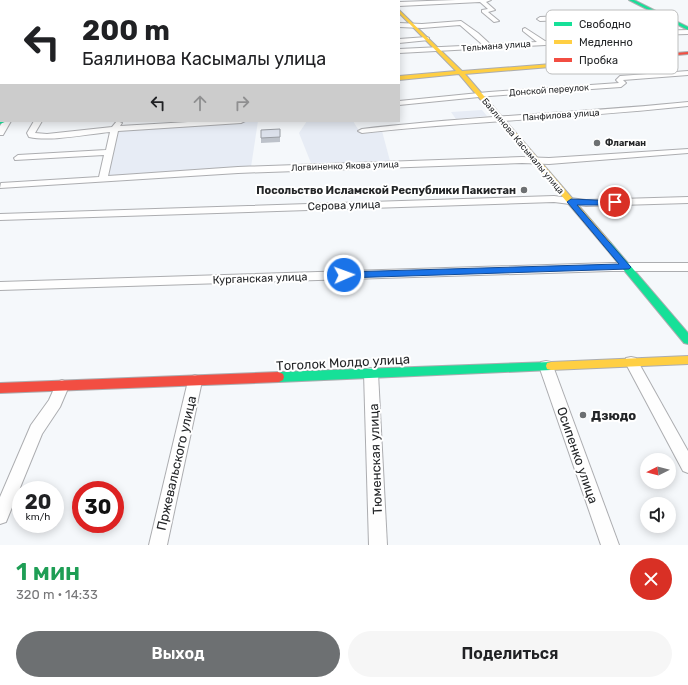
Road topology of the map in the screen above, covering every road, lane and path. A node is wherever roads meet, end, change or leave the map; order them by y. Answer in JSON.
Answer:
{"nodes":[{"id":1,"x":481,"y":0,"type":"edge"},
{"id":2,"x":489,"y":0,"type":"edge"},
{"id":3,"x":631,"y":0,"type":"edge"},
{"id":4,"x":464,"y":1,"type":"edge"},
{"id":5,"x":400,"y":4,"type":"edge"},
{"id":6,"x":650,"y":10,"type":"edge"},
{"id":7,"x":400,"y":12,"type":"edge"},
{"id":8,"x":540,"y":19,"type":"dead end"},
{"id":9,"x":546,"y":19,"type":"edge"},
{"id":10,"x":496,"y":21,"type":"dead end"},
{"id":11,"x":400,"y":25,"type":"edge"},
{"id":12,"x":678,"y":25,"type":"edge"},
{"id":13,"x":413,"y":26,"type":"junction"},
{"id":14,"x":525,"y":30,"type":"dead end"},
{"id":15,"x":688,"y":30,"type":"edge"},
{"id":16,"x":678,"y":31,"type":"edge"},
{"id":17,"x":427,"y":39,"type":"junction"},
{"id":18,"x":400,"y":41,"type":"edge"},
{"id":19,"x":543,"y":43,"type":"junction"},
{"id":20,"x":546,"y":43,"type":"edge"},
{"id":21,"x":490,"y":46,"type":"junction"},
{"id":22,"x":437,"y":50,"type":"junction"},
{"id":23,"x":400,"y":51,"type":"edge"},
{"id":24,"x":688,"y":53,"type":"edge"},
{"id":25,"x":678,"y":54,"type":"edge"},
{"id":26,"x":546,"y":66,"type":"edge"},
{"id":27,"x":461,"y":73,"type":"junction"},
{"id":28,"x":688,"y":73,"type":"edge"},
{"id":29,"x":674,"y":74,"type":"edge"},
{"id":30,"x":678,"y":74,"type":"edge"},
{"id":31,"x":400,"y":78,"type":"edge"},
{"id":32,"x":480,"y":95,"type":"junction"},
{"id":33,"x":400,"y":103,"type":"edge"},
{"id":34,"x":688,"y":104,"type":"edge"},
{"id":35,"x":500,"y":119,"type":"junction"},
{"id":36,"x":3,"y":122,"type":"edge"},
{"id":37,"x":37,"y":122,"type":"edge"},
{"id":38,"x":118,"y":122,"type":"edge"},
{"id":39,"x":225,"y":122,"type":"edge"},
{"id":40,"x":115,"y":129,"type":"junction"},
{"id":41,"x":362,"y":131,"type":"dead end"},
{"id":42,"x":0,"y":132,"type":"edge"},
{"id":43,"x":688,"y":151,"type":"edge"},
{"id":44,"x":109,"y":152,"type":"junction"},
{"id":45,"x":18,"y":158,"type":"dead end"},
{"id":46,"x":535,"y":160,"type":"junction"},
{"id":47,"x":103,"y":178,"type":"junction"},
{"id":48,"x":1,"y":186,"type":"dead end"},
{"id":49,"x":688,"y":200,"type":"edge"},
{"id":50,"x":571,"y":202,"type":"junction"},
{"id":51,"x":0,"y":217,"type":"edge"},
{"id":52,"x":626,"y":267,"type":"junction"},
{"id":53,"x":688,"y":267,"type":"edge"},
{"id":54,"x":0,"y":286,"type":"edge"},
{"id":55,"x":688,"y":340,"type":"edge"},
{"id":56,"x":688,"y":360,"type":"edge"},
{"id":57,"x":631,"y":362,"type":"junction"},
{"id":58,"x":546,"y":366,"type":"junction"},
{"id":59,"x":371,"y":374,"type":"junction"},
{"id":60,"x":195,"y":381,"type":"junction"},
{"id":61,"x":62,"y":386,"type":"junction"},
{"id":62,"x":0,"y":388,"type":"edge"},
{"id":63,"x":688,"y":466,"type":"edge"},
{"id":64,"x":0,"y":516,"type":"edge"},
{"id":65,"x":158,"y":545,"type":"edge"},
{"id":66,"x":378,"y":545,"type":"edge"},
{"id":67,"x":610,"y":545,"type":"edge"}],
"edges":[{"from":1,"to":2,"type":"street"},
{"from":1,"to":4,"type":"street"},
{"from":1,"to":10,"type":"street"},
{"from":3,"to":6,"type":"main road"},
{"from":4,"to":5,"type":"street"},
{"from":7,"to":13,"type":"main road","name":"Баялинова Касымалы улица"},
{"from":8,"to":9,"type":"street"},
{"from":11,"to":13,"type":"street"},
{"from":12,"to":15,"type":"main road"},
{"from":13,"to":17,"type":"main road","name":"Баялинова Касымалы улица"},
{"from":13,"to":21,"type":"street"},
{"from":14,"to":19,"type":"street"},
{"from":15,"to":16,"type":"street","name":"Тельмана улица"},
{"from":17,"to":18,"type":"street"},
{"from":17,"to":22,"type":"main road","name":"Баялинова Касымалы улица"},
{"from":19,"to":20,"type":"street","name":"Тельмана улица"},
{"from":19,"to":21,"type":"street","name":"Тельмана улица"},
{"from":21,"to":22,"type":"street","name":"Тельмана улица"},
{"from":22,"to":23,"type":"street","name":"Тельмана улица"},
{"from":22,"to":27,"type":"main road","name":"Баялинова Касымалы улица"},
{"from":24,"to":25,"type":"main road"},
{"from":26,"to":27,"type":"main road"},
{"from":27,"to":31,"type":"main road"},
{"from":27,"to":32,"type":"main road","name":"Баялинова Касымалы улица"},
{"from":28,"to":30,"type":"street","name":"Донской переулок"},
{"from":29,"to":32,"type":"street","name":"Донской переулок"},
{"from":32,"to":33,"type":"street","name":"Донской переулок"},
{"from":32,"to":35,"type":"main road","name":"Баялинова Касымалы улица"},
{"from":34,"to":35,"type":"street","name":"Панфилова улица"},
{"from":35,"to":41,"type":"street","name":"Панфилова улица"},
{"from":35,"to":46,"type":"main road","name":"Баялинова Касымалы улица"},
{"from":36,"to":42,"type":"street"},
{"from":37,"to":40,"type":"street"},
{"from":38,"to":40,"type":"street"},
{"from":39,"to":40,"type":"street"},
{"from":40,"to":44,"type":"street"},
{"from":43,"to":46,"type":"street","name":"Логвиненко Якова улица"},
{"from":44,"to":45,"type":"street"},
{"from":44,"to":47,"type":"street"},
{"from":46,"to":47,"type":"street","name":"Логвиненко Якова улица"},
{"from":46,"to":50,"type":"main road","name":"Баялинова Касымалы улица"},
{"from":47,"to":48,"type":"street","name":"Логвиненко Якова улица"},
{"from":49,"to":50,"type":"street","name":"Серова улица"},
{"from":50,"to":51,"type":"street","name":"Серова улица"},
{"from":50,"to":52,"type":"main road","name":"Баялинова Касымалы улица"},
{"from":52,"to":53,"type":"street","name":"Курганская улица"},
{"from":52,"to":54,"type":"street","name":"Курганская улица"},
{"from":52,"to":55,"type":"main road","name":"Баялинова Касымалы улица"},
{"from":56,"to":57,"type":"main road","name":"Тоголок Молдо улица"},
{"from":57,"to":58,"type":"main road","name":"Тоголок Молдо улица"},
{"from":57,"to":63,"type":"street"},
{"from":58,"to":59,"type":"main road","name":"Тоголок Молдо улица"},
{"from":58,"to":67,"type":"street","name":"Осипенко улица"},
{"from":59,"to":60,"type":"main road","name":"Тоголок Молдо улица"},
{"from":59,"to":66,"type":"street","name":"Тюменская улица"},
{"from":60,"to":61,"type":"main road","name":"Тоголок Молдо улица"},
{"from":60,"to":65,"type":"street","name":"Пржевальского улица"},
{"from":61,"to":62,"type":"main road","name":"Тоголок Молдо улица"},
{"from":61,"to":64,"type":"street"}]}
